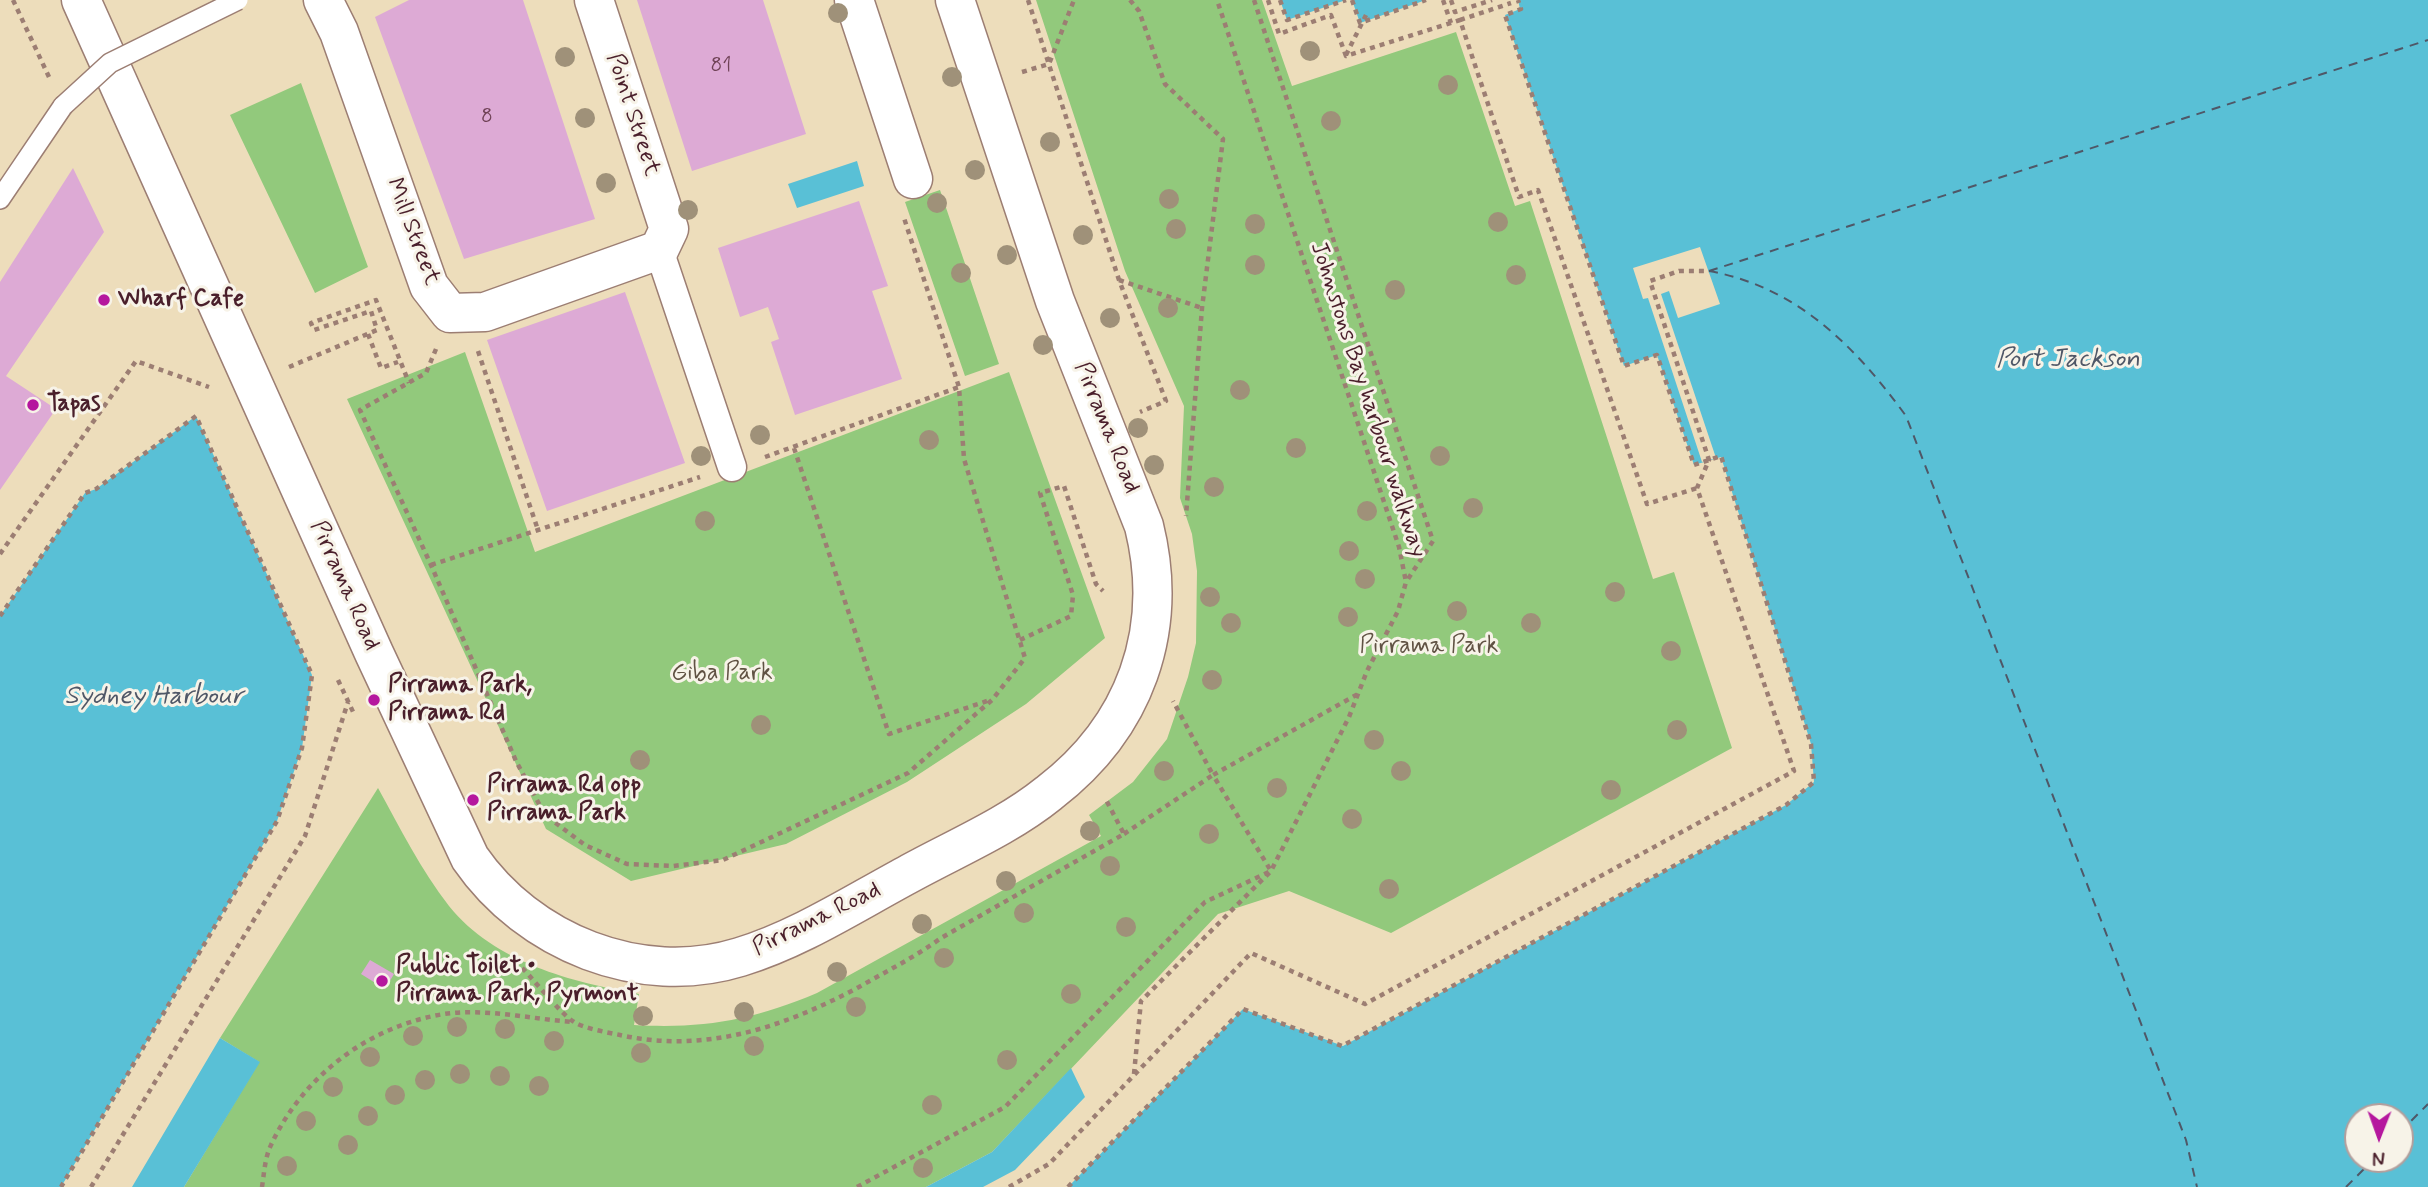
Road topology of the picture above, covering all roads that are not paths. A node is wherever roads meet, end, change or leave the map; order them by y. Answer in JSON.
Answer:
{"nodes":[{"id":1,"x":81,"y":0,"type":"edge"},
{"id":2,"x":238,"y":0,"type":"edge"},
{"id":3,"x":323,"y":0,"type":"edge"},
{"id":4,"x":594,"y":0,"type":"edge"},
{"id":5,"x":854,"y":0,"type":"edge"},
{"id":6,"x":956,"y":0,"type":"edge"},
{"id":7,"x":913,"y":179,"type":"road end"},
{"id":8,"x":0,"y":199,"type":"edge"},
{"id":9,"x":664,"y":240,"type":"junction"},
{"id":10,"x":732,"y":467,"type":"road end"}],
"edges":[{"from":1,"to":6,"type":"street","name":"Pirrama Road"},
{"from":2,"to":8,"type":"lane","bridge":true},
{"from":3,"to":9,"type":"street","name":"Mill Street"},
{"from":4,"to":9,"type":"street","name":"Point Street"},
{"from":5,"to":7,"type":"street"},
{"from":9,"to":10,"type":"street","name":"Point Street"}]}
